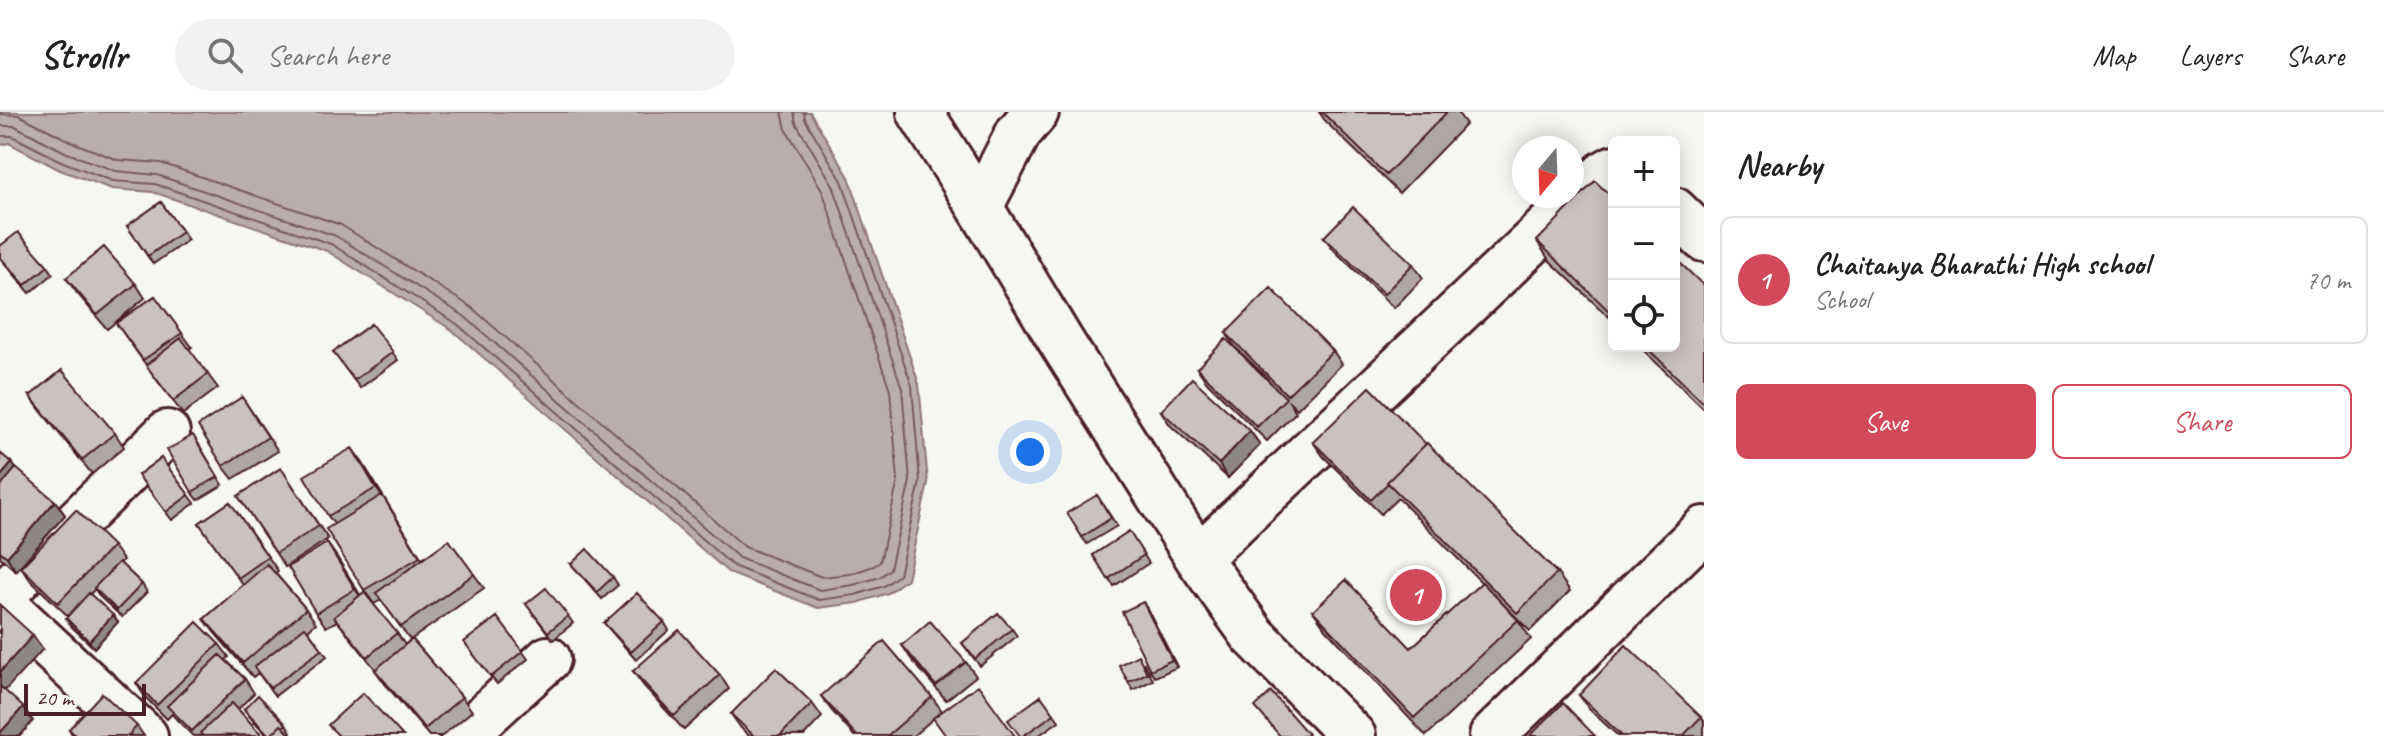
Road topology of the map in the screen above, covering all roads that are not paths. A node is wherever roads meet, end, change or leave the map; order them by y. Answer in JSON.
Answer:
{"nodes":[{"id":1,"x":920,"y":112,"type":"edge"},
{"id":2,"x":1036,"y":112,"type":"edge"},
{"id":3,"x":1608,"y":171,"type":"edge"},
{"id":4,"x":980,"y":207,"type":"junction"},
{"id":5,"x":1680,"y":216,"type":"edge"},
{"id":6,"x":1704,"y":239,"type":"edge"},
{"id":7,"x":167,"y":433,"type":"dead end"},
{"id":8,"x":1704,"y":529,"type":"edge"},
{"id":9,"x":1198,"y":558,"type":"junction"},
{"id":10,"x":0,"y":599,"type":"edge"},
{"id":11,"x":548,"y":659,"type":"dead end"},
{"id":12,"x":145,"y":736,"type":"edge"},
{"id":13,"x":463,"y":736,"type":"edge"},
{"id":14,"x":1353,"y":736,"type":"edge"},
{"id":15,"x":1492,"y":736,"type":"edge"}],
"edges":[{"from":1,"to":4,"type":"street"},
{"from":2,"to":4,"type":"street"},
{"from":3,"to":9,"type":"street"},
{"from":4,"to":9,"type":"street"},
{"from":5,"to":6,"type":"street"},
{"from":7,"to":10,"type":"street"},
{"from":8,"to":15,"type":"street"},
{"from":9,"to":14,"type":"street"},
{"from":10,"to":12,"type":"street"},
{"from":11,"to":13,"type":"street"}]}
